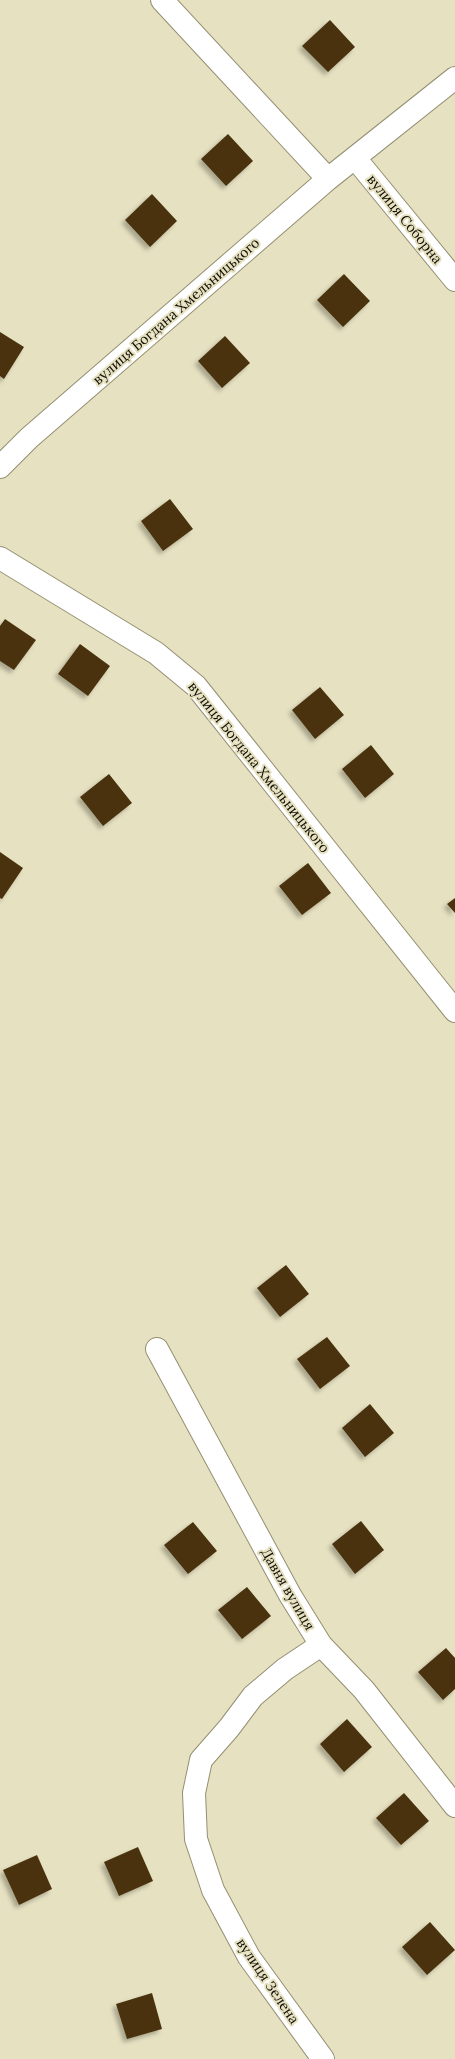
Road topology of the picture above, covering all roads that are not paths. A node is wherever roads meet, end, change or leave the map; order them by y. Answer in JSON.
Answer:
{"nodes":[{"id":1,"x":162,"y":0,"type":"edge"},
{"id":2,"x":455,"y":78,"type":"edge"},
{"id":3,"x":355,"y":158,"type":"junction"},
{"id":4,"x":328,"y":179,"type":"junction"},
{"id":5,"x":455,"y":280,"type":"edge"},
{"id":6,"x":0,"y":467,"type":"edge"},
{"id":7,"x":0,"y":558,"type":"edge"},
{"id":8,"x":455,"y":1011,"type":"edge"},
{"id":9,"x":156,"y":1349,"type":"dead end"},
{"id":10,"x":321,"y":1645,"type":"junction"},
{"id":11,"x":455,"y":1806,"type":"edge"},
{"id":12,"x":323,"y":2059,"type":"edge"}],
"edges":[{"from":1,"to":4,"type":"street"},
{"from":2,"to":3,"type":"street","name":"вулиця Богдана Хмельницького"},
{"from":3,"to":4,"type":"street","name":"вулиця Богдана Хмельницького"},
{"from":3,"to":5,"type":"street","name":"вулиця Соборна"},
{"from":4,"to":6,"type":"street","name":"вулиця Богдана Хмельницького"},
{"from":7,"to":8,"type":"street","name":"вулиця Богдана Хмельницького"},
{"from":9,"to":10,"type":"street","name":"Давня вулиця"},
{"from":10,"to":11,"type":"street","name":"Давня вулиця"},
{"from":10,"to":12,"type":"street","name":"вулиця Зелена"}]}
